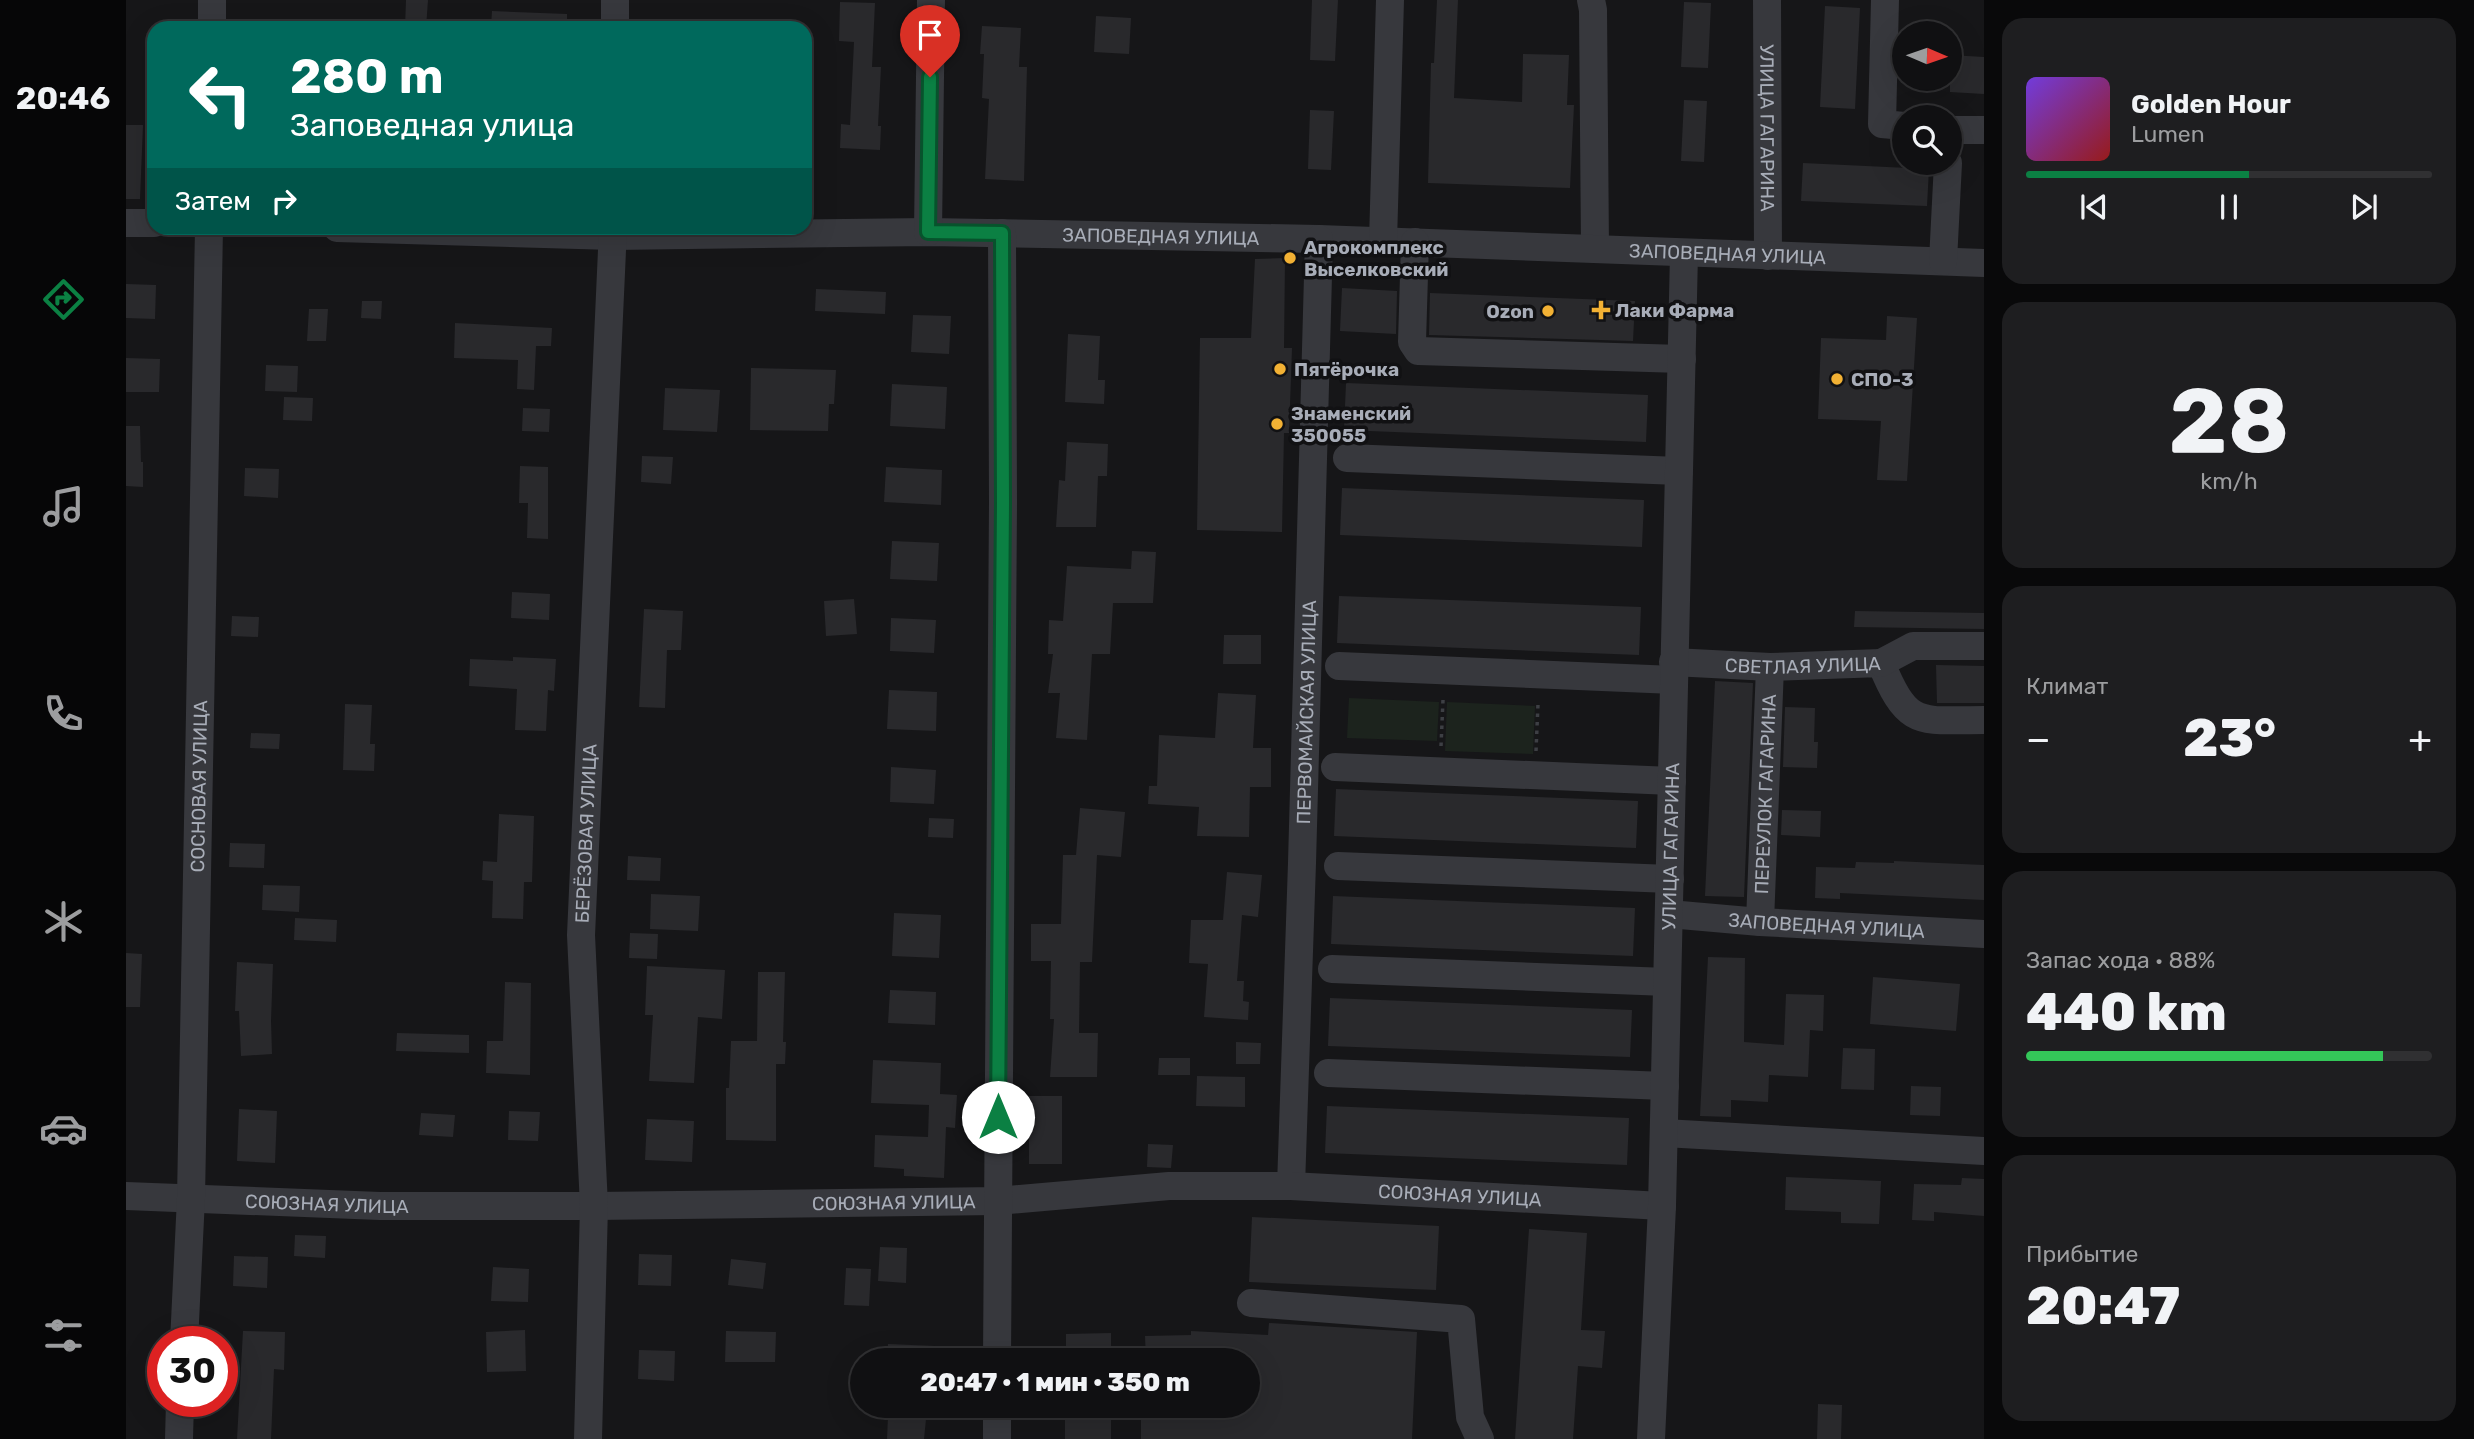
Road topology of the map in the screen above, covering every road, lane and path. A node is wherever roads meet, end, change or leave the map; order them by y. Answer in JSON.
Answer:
{"nodes":[{"id":1,"x":212,"y":0,"type":"edge"},
{"id":2,"x":615,"y":0,"type":"edge"},
{"id":3,"x":931,"y":0,"type":"edge"},
{"id":4,"x":1391,"y":0,"type":"edge"},
{"id":5,"x":1591,"y":0,"type":"edge"},
{"id":6,"x":1767,"y":0,"type":"edge"},
{"id":7,"x":1885,"y":0,"type":"edge"},
{"id":8,"x":212,"y":21,"type":"edge"},
{"id":9,"x":615,"y":21,"type":"edge"},
{"id":10,"x":1892,"y":125,"type":"edge"},
{"id":11,"x":1984,"y":130,"type":"edge"},
{"id":12,"x":1962,"y":131,"type":"edge"},
{"id":13,"x":1947,"y":175,"type":"edge"},
{"id":14,"x":126,"y":223,"type":"edge"},
{"id":15,"x":147,"y":223,"type":"edge"},
{"id":16,"x":812,"y":232,"type":"edge"},
{"id":17,"x":928,"y":232,"type":"junction"},
{"id":18,"x":1002,"y":233,"type":"junction"},
{"id":19,"x":209,"y":235,"type":"edge"},
{"id":20,"x":613,"y":235,"type":"edge"},
{"id":21,"x":1319,"y":239,"type":"junction"},
{"id":22,"x":1383,"y":241,"type":"junction"},
{"id":23,"x":1415,"y":242,"type":"junction"},
{"id":24,"x":1594,"y":249,"type":"junction"},
{"id":25,"x":1684,"y":254,"type":"junction"},
{"id":26,"x":1768,"y":256,"type":"junction"},
{"id":27,"x":1943,"y":261,"type":"junction"},
{"id":28,"x":1984,"y":262,"type":"edge"},
{"id":29,"x":1682,"y":359,"type":"junction"},
{"id":30,"x":1347,"y":458,"type":"dead end"},
{"id":31,"x":1679,"y":471,"type":"junction"},
{"id":32,"x":1984,"y":646,"type":"edge"},
{"id":33,"x":1881,"y":663,"type":"junction"},
{"id":34,"x":1339,"y":666,"type":"dead end"},
{"id":35,"x":1770,"y":667,"type":"junction"},
{"id":36,"x":1674,"y":671,"type":"junction"},
{"id":37,"x":1443,"y":699,"type":"dead end"},
{"id":38,"x":1538,"y":704,"type":"dead end"},
{"id":39,"x":1984,"y":720,"type":"edge"},
{"id":40,"x":1441,"y":757,"type":"dead end"},
{"id":41,"x":1535,"y":761,"type":"dead end"},
{"id":42,"x":1335,"y":767,"type":"dead end"},
{"id":43,"x":1672,"y":781,"type":"junction"},
{"id":44,"x":1338,"y":866,"type":"dead end"},
{"id":45,"x":1670,"y":880,"type":"junction"},
{"id":46,"x":1669,"y":914,"type":"junction"},
{"id":47,"x":1760,"y":922,"type":"junction"},
{"id":48,"x":1984,"y":934,"type":"edge"},
{"id":49,"x":1332,"y":969,"type":"dead end"},
{"id":50,"x":1667,"y":982,"type":"junction"},
{"id":51,"x":1328,"y":1073,"type":"dead end"},
{"id":52,"x":1665,"y":1086,"type":"junction"},
{"id":53,"x":1664,"y":1133,"type":"junction"},
{"id":54,"x":1984,"y":1151,"type":"edge"},
{"id":55,"x":1291,"y":1186,"type":"junction"},
{"id":56,"x":126,"y":1196,"type":"edge"},
{"id":57,"x":191,"y":1198,"type":"junction"},
{"id":58,"x":997,"y":1201,"type":"junction"},
{"id":59,"x":594,"y":1206,"type":"junction"},
{"id":60,"x":1662,"y":1206,"type":"junction"},
{"id":61,"x":1251,"y":1303,"type":"dead end"},
{"id":62,"x":185,"y":1326,"type":"edge"},
{"id":63,"x":997,"y":1348,"type":"edge"},
{"id":64,"x":179,"y":1417,"type":"edge"},
{"id":65,"x":997,"y":1418,"type":"edge"},
{"id":66,"x":178,"y":1439,"type":"edge"},
{"id":67,"x":588,"y":1439,"type":"edge"},
{"id":68,"x":997,"y":1439,"type":"edge"},
{"id":69,"x":1480,"y":1439,"type":"edge"},
{"id":70,"x":1651,"y":1439,"type":"edge"}],
"edges":[{"from":1,"to":8,"type":"street"},
{"from":2,"to":9,"type":"street"},
{"from":3,"to":17,"type":"street"},
{"from":4,"to":22,"type":"street"},
{"from":5,"to":24,"type":"street"},
{"from":6,"to":26,"type":"street","name":"УЛИЦА ГАГАРИНА"},
{"from":7,"to":10,"type":"street"},
{"from":11,"to":12,"type":"street"},
{"from":13,"to":27,"type":"street"},
{"from":14,"to":15,"type":"street"},
{"from":16,"to":17,"type":"street","name":"ЗАПОВЕДНАЯ УЛИЦА"},
{"from":17,"to":18,"type":"street","name":"ЗАПОВЕДНАЯ УЛИЦА"},
{"from":18,"to":21,"type":"street","name":"ЗАПОВЕДНАЯ УЛИЦА"},
{"from":18,"to":58,"type":"street"},
{"from":19,"to":57,"type":"street","name":"СОСНОВАЯ УЛИЦА"},
{"from":20,"to":59,"type":"street","name":"БЕРЁЗОВАЯ УЛИЦА"},
{"from":21,"to":22,"type":"street","name":"ЗАПОВЕДНАЯ УЛИЦА"},
{"from":21,"to":55,"type":"street","name":"ПЕРВОМАЙСКАЯ УЛИЦА"},
{"from":22,"to":23,"type":"street","name":"ЗАПОВЕДНАЯ УЛИЦА"},
{"from":23,"to":24,"type":"street","name":"ЗАПОВЕДНАЯ УЛИЦА"},
{"from":23,"to":29,"type":"street"},
{"from":24,"to":25,"type":"street","name":"ЗАПОВЕДНАЯ УЛИЦА"},
{"from":25,"to":26,"type":"street","name":"ЗАПОВЕДНАЯ УЛИЦА"},
{"from":25,"to":29,"type":"street","name":"УЛИЦА ГАГАРИНА"},
{"from":26,"to":27,"type":"street","name":"ЗАПОВЕДНАЯ УЛИЦА"},
{"from":27,"to":28,"type":"street","name":"ЗАПОВЕДНАЯ УЛИЦА"},
{"from":29,"to":31,"type":"street","name":"УЛИЦА ГАГАРИНА"},
{"from":30,"to":31,"type":"street"},
{"from":31,"to":36,"type":"street","name":"УЛИЦА ГАГАРИНА"},
{"from":32,"to":33,"type":"street"},
{"from":33,"to":35,"type":"street","name":"СВЕТЛАЯ УЛИЦА"},
{"from":33,"to":39,"type":"street","name":"СВЕТЛАЯ УЛИЦА"},
{"from":34,"to":36,"type":"street","name":"СВЕТЛАЯ УЛИЦА"},
{"from":35,"to":36,"type":"street","name":"СВЕТЛАЯ УЛИЦА"},
{"from":35,"to":47,"type":"street","name":"ПЕРЕУЛОК ГАГАРИНА"},
{"from":36,"to":43,"type":"street","name":"УЛИЦА ГАГАРИНА"},
{"from":37,"to":40,"type":"path"},
{"from":38,"to":41,"type":"path"},
{"from":42,"to":43,"type":"street"},
{"from":43,"to":45,"type":"street","name":"УЛИЦА ГАГАРИНА"},
{"from":44,"to":45,"type":"street"},
{"from":45,"to":46,"type":"street","name":"УЛИЦА ГАГАРИНА"},
{"from":46,"to":47,"type":"street","name":"ЗАПОВЕДНАЯ УЛИЦА"},
{"from":46,"to":50,"type":"street","name":"УЛИЦА ГАГАРИНА"},
{"from":47,"to":48,"type":"street","name":"ЗАПОВЕДНАЯ УЛИЦА"},
{"from":49,"to":50,"type":"street"},
{"from":50,"to":52,"type":"street","name":"УЛИЦА ГАГАРИНА"},
{"from":51,"to":52,"type":"street"},
{"from":52,"to":53,"type":"street","name":"УЛИЦА ГАГАРИНА"},
{"from":53,"to":54,"type":"street"},
{"from":53,"to":60,"type":"street","name":"УЛИЦА ГАГАРИНА"},
{"from":55,"to":58,"type":"street","name":"СОЮЗНАЯ УЛИЦА"},
{"from":55,"to":60,"type":"street","name":"СОЮЗНАЯ УЛИЦА"},
{"from":56,"to":57,"type":"street","name":"СОЮЗНАЯ УЛИЦА"},
{"from":57,"to":59,"type":"street","name":"СОЮЗНАЯ УЛИЦА"},
{"from":57,"to":62,"type":"street","name":"СОСНОВАЯ УЛИЦА"},
{"from":58,"to":59,"type":"street","name":"СОЮЗНАЯ УЛИЦА"},
{"from":58,"to":63,"type":"street"},
{"from":59,"to":67,"type":"street","name":"БЕРЁЗОВАЯ УЛИЦА"},
{"from":60,"to":70,"type":"street","name":"УЛИЦА ГАГАРИНА"},
{"from":61,"to":69,"type":"street"},
{"from":64,"to":66,"type":"street"},
{"from":65,"to":68,"type":"street"}]}
